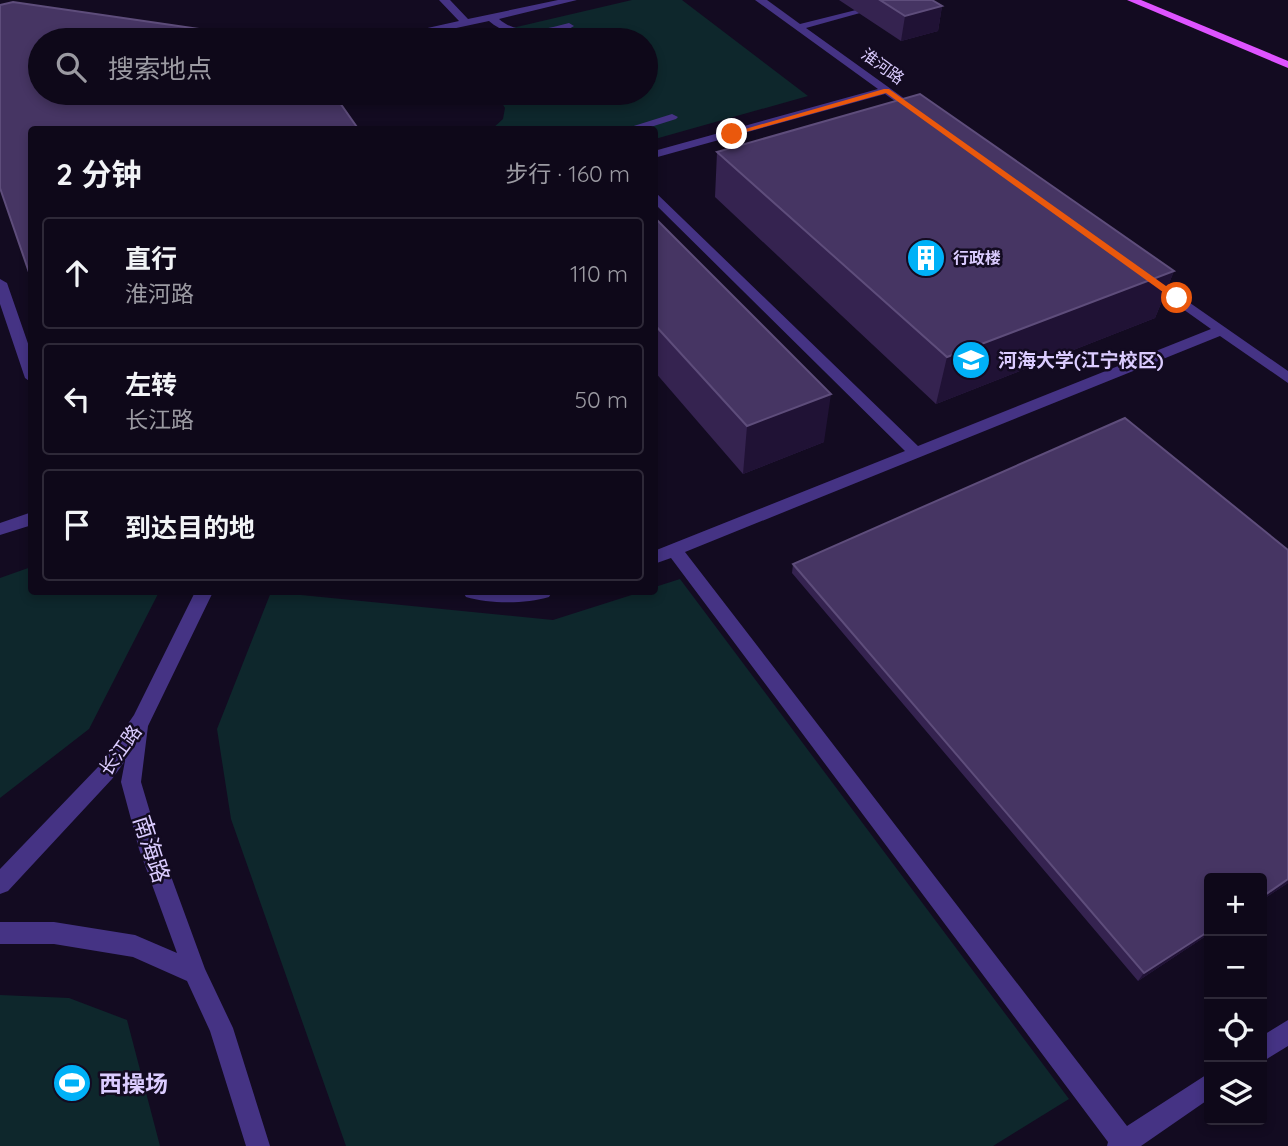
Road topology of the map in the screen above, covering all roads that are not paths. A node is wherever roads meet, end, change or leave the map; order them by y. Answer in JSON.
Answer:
{"nodes":[{"id":1,"x":444,"y":0,"type":"edge"},
{"id":2,"x":572,"y":0,"type":"edge"},
{"id":3,"x":760,"y":0,"type":"edge"},
{"id":4,"x":1132,"y":0,"type":"edge"},
{"id":5,"x":856,"y":11,"type":"dead end"},
{"id":6,"x":492,"y":18,"type":"junction"},
{"id":7,"x":467,"y":24,"type":"junction"},
{"id":8,"x":569,"y":26,"type":"dead end"},
{"id":9,"x":799,"y":27,"type":"junction"},
{"id":10,"x":447,"y":28,"type":"edge"},
{"id":11,"x":501,"y":28,"type":"edge"},
{"id":12,"x":559,"y":28,"type":"edge"},
{"id":13,"x":1288,"y":65,"type":"edge"},
{"id":14,"x":887,"y":90,"type":"junction"},
{"id":15,"x":672,"y":117,"type":"dead end"},
{"id":16,"x":932,"y":122,"type":"edge"},
{"id":17,"x":641,"y":126,"type":"edge"},
{"id":18,"x":658,"y":154,"type":"edge"},
{"id":19,"x":658,"y":199,"type":"edge"},
{"id":20,"x":1132,"y":266,"type":"edge"},
{"id":21,"x":0,"y":283,"type":"edge"},
{"id":22,"x":1222,"y":330,"type":"junction"},
{"id":23,"x":28,"y":366,"type":"edge"},
{"id":24,"x":1288,"y":378,"type":"edge"},
{"id":25,"x":916,"y":453,"type":"junction"},
{"id":26,"x":28,"y":519,"type":"edge"},
{"id":27,"x":0,"y":529,"type":"edge"},
{"id":28,"x":664,"y":554,"type":"edge"},
{"id":29,"x":203,"y":595,"type":"edge"},
{"id":30,"x":141,"y":721,"type":"junction"},
{"id":31,"x":0,"y":884,"type":"edge"},
{"id":32,"x":0,"y":933,"type":"edge"},
{"id":33,"x":195,"y":973,"type":"junction"},
{"id":34,"x":1288,"y":1032,"type":"edge"},
{"id":35,"x":1267,"y":1047,"type":"edge"},
{"id":36,"x":1204,"y":1088,"type":"edge"},
{"id":37,"x":1121,"y":1144,"type":"edge"},
{"id":38,"x":258,"y":1146,"type":"edge"}],
"edges":[{"from":1,"to":7,"type":"street"},
{"from":2,"to":6,"type":"street"},
{"from":3,"to":9,"type":"street","name":"淮河路"},
{"from":4,"to":13,"type":"main road"},
{"from":5,"to":9,"type":"street"},
{"from":6,"to":7,"type":"street"},
{"from":6,"to":11,"type":"street"},
{"from":7,"to":10,"type":"street"},
{"from":8,"to":12,"type":"street"},
{"from":9,"to":14,"type":"street","name":"淮河路"},
{"from":14,"to":16,"type":"street","name":"淮河路"},
{"from":14,"to":18,"type":"street"},
{"from":15,"to":17,"type":"street"},
{"from":19,"to":25,"type":"street"},
{"from":20,"to":22,"type":"street"},
{"from":21,"to":23,"type":"street"},
{"from":22,"to":24,"type":"street"},
{"from":22,"to":25,"type":"street"},
{"from":25,"to":28,"type":"street"},
{"from":26,"to":27,"type":"street"},
{"from":28,"to":37,"type":"street"},
{"from":29,"to":30,"type":"street","name":"长江路"},
{"from":30,"to":31,"type":"street","name":"长江路"},
{"from":30,"to":33,"type":"street","name":"南海路"},
{"from":32,"to":33,"type":"street"},
{"from":33,"to":38,"type":"street","name":"南海路"},
{"from":34,"to":35,"type":"street"},
{"from":36,"to":37,"type":"street"}]}
